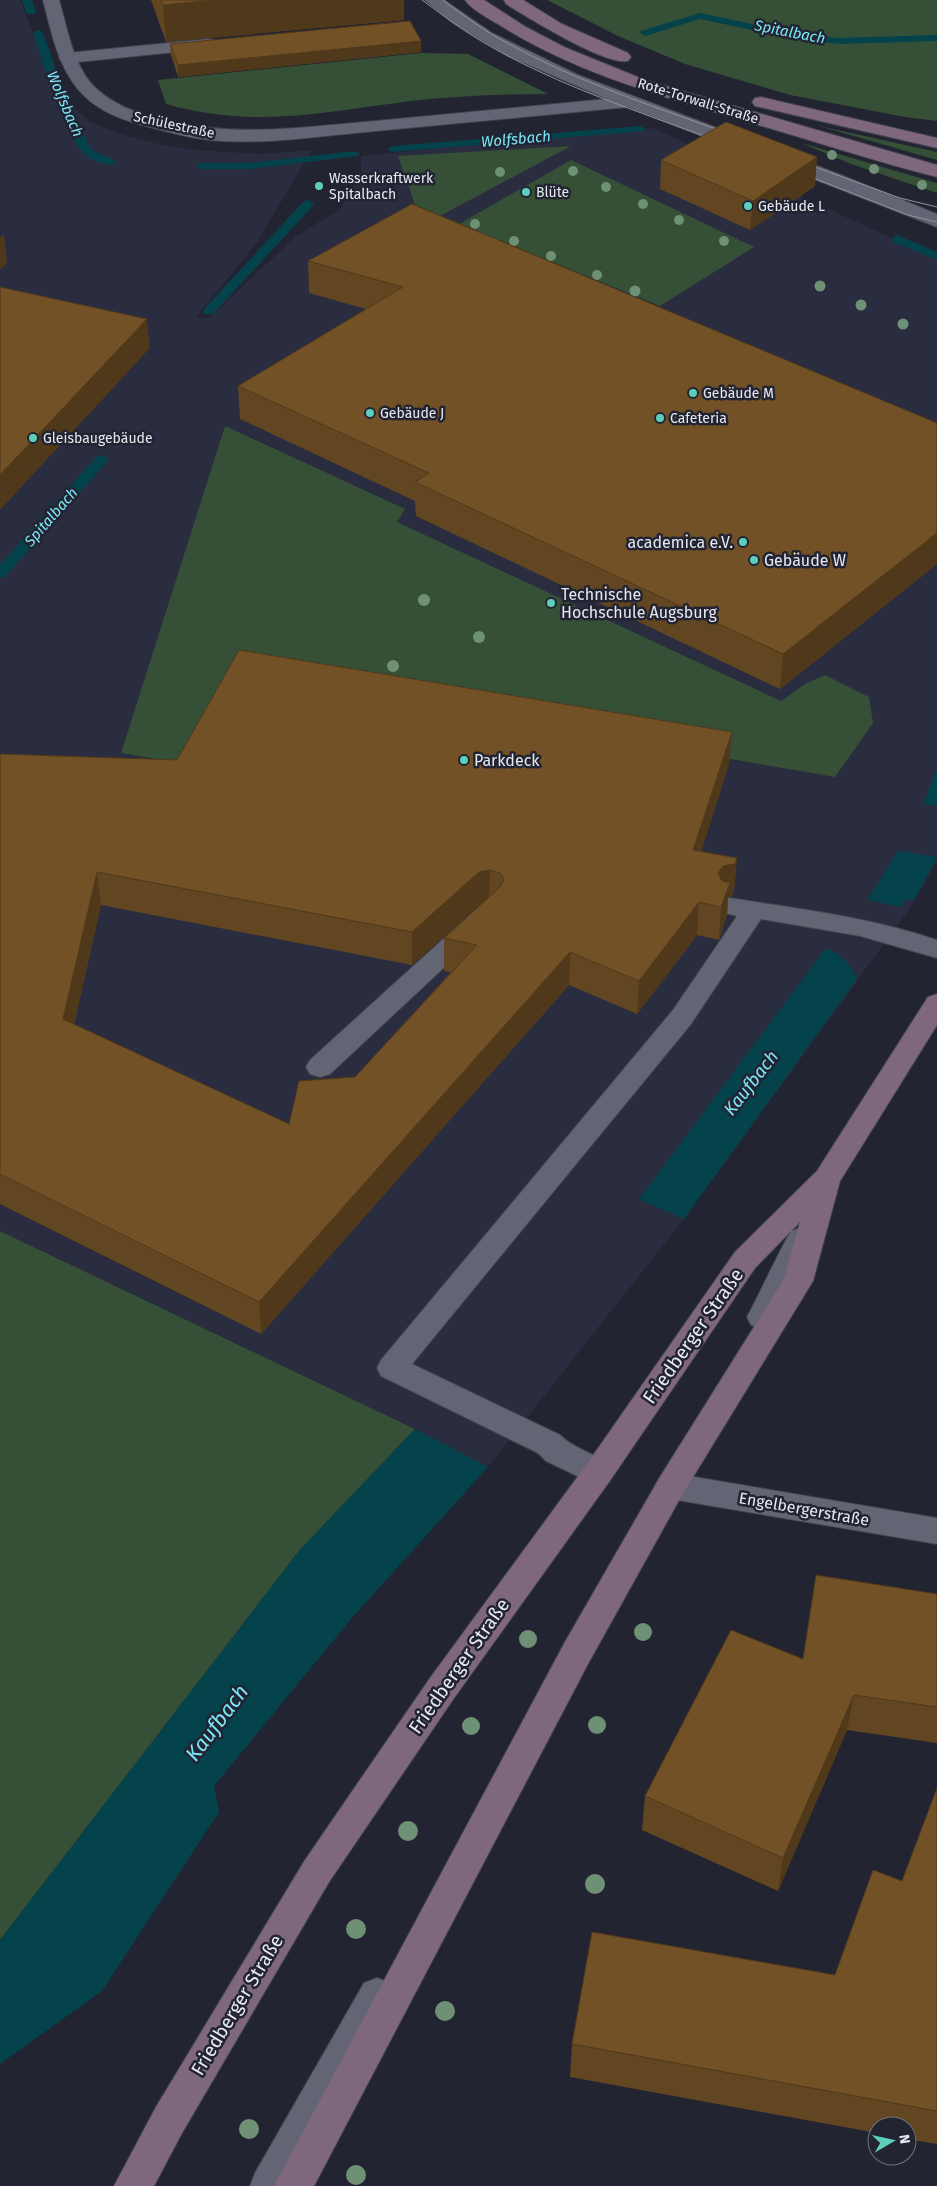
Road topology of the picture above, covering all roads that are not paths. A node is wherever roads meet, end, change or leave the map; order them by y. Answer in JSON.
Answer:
{"nodes":[{"id":1,"x":51,"y":0,"type":"edge"},
{"id":2,"x":433,"y":0,"type":"edge"},
{"id":3,"x":473,"y":0,"type":"edge"},
{"id":4,"x":512,"y":0,"type":"edge"},
{"id":5,"x":222,"y":43,"type":"edge"},
{"id":6,"x":68,"y":58,"type":"junction"},
{"id":7,"x":636,"y":62,"type":"dead end"},
{"id":8,"x":736,"y":95,"type":"dead end"},
{"id":9,"x":632,"y":103,"type":"junction"},
{"id":10,"x":937,"y":143,"type":"edge"},
{"id":11,"x":937,"y":171,"type":"edge"},
{"id":12,"x":914,"y":211,"type":"junction"},
{"id":13,"x":937,"y":216,"type":"edge"},
{"id":14,"x":937,"y":221,"type":"edge"},
{"id":15,"x":489,"y":912,"type":"edge"},
{"id":16,"x":937,"y":949,"type":"edge"},
{"id":17,"x":937,"y":1003,"type":"edge"},
{"id":18,"x":320,"y":1067,"type":"dead end"},
{"id":19,"x":828,"y":1178,"type":"junction"},
{"id":20,"x":598,"y":1473,"type":"junction"},
{"id":21,"x":672,"y":1486,"type":"junction"},
{"id":22,"x":937,"y":1531,"type":"edge"},
{"id":23,"x":133,"y":2186,"type":"edge"},
{"id":24,"x":269,"y":2186,"type":"edge"},
{"id":25,"x":292,"y":2186,"type":"edge"}],
"edges":[{"from":1,"to":6,"type":"street","name":"Schülestraße"},
{"from":2,"to":9,"type":"street"},
{"from":3,"to":11,"type":"main road","name":"Rote-Torwall-Straße"},
{"from":4,"to":7,"type":"main road","name":"Rote-Torwall-Straße"},
{"from":5,"to":6,"type":"street"},
{"from":6,"to":9,"type":"street","name":"Schülestraße"},
{"from":8,"to":10,"type":"main road","name":"Rote-Torwall-Straße"},
{"from":9,"to":12,"type":"street"},
{"from":12,"to":13,"type":"street"},
{"from":12,"to":14,"type":"street"},
{"from":15,"to":18,"type":"street"},
{"from":16,"to":20,"type":"street"},
{"from":17,"to":19,"type":"main road","name":"Friedberger Straße"},
{"from":19,"to":20,"type":"main road","name":"Friedberger Straße"},
{"from":19,"to":21,"type":"main road","name":"Friedberger Straße"},
{"from":19,"to":24,"type":"street"},
{"from":20,"to":23,"type":"main road","name":"Friedberger Straße"},
{"from":21,"to":22,"type":"street","name":"Engelbergerstraße"},
{"from":21,"to":25,"type":"main road","name":"Friedberger Straße"}]}
